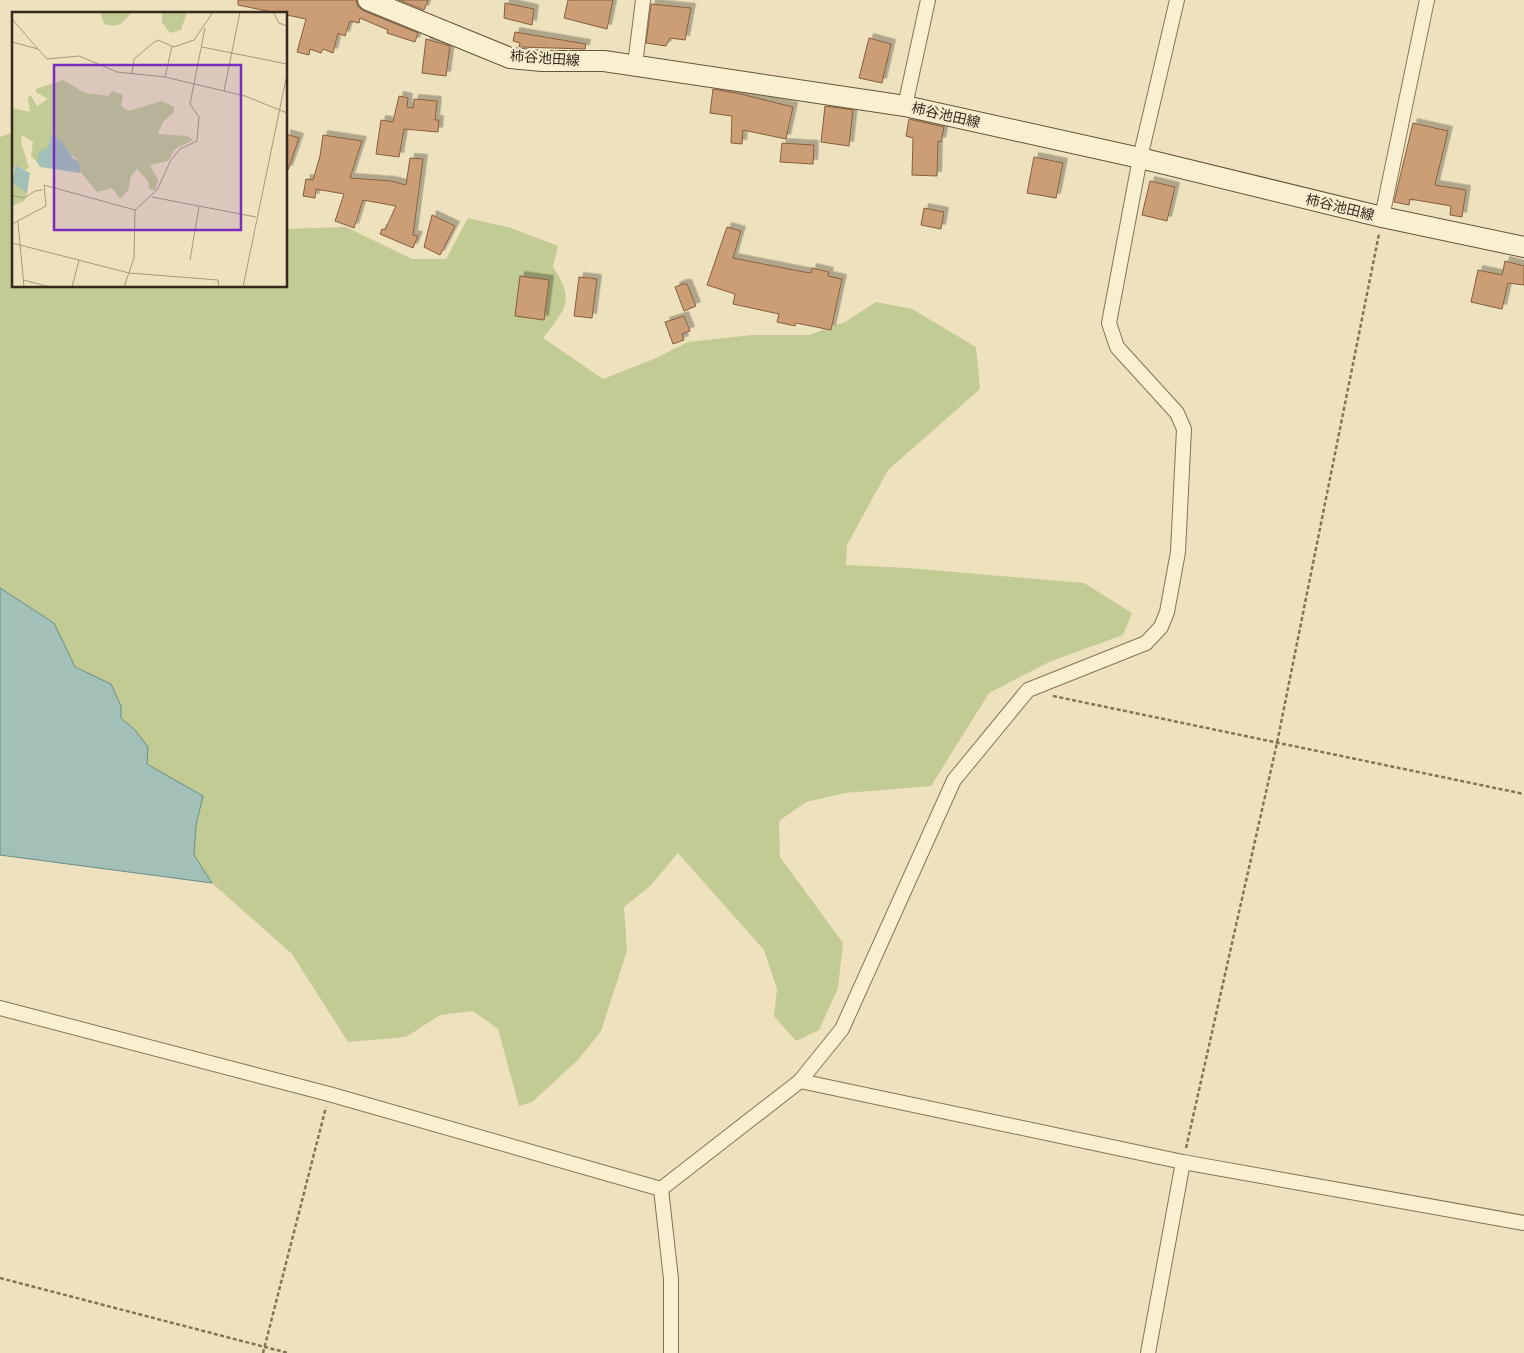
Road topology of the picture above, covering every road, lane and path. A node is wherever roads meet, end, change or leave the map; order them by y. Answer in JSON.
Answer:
{"nodes":[{"id":1,"x":368,"y":0,"type":"edge"},
{"id":2,"x":643,"y":0,"type":"edge"},
{"id":3,"x":928,"y":0,"type":"edge"},
{"id":4,"x":1177,"y":0,"type":"edge"},
{"id":5,"x":1427,"y":0,"type":"edge"},
{"id":6,"x":635,"y":65,"type":"junction"},
{"id":7,"x":905,"y":106,"type":"junction"},
{"id":8,"x":1140,"y":158,"type":"junction"},
{"id":9,"x":1382,"y":217,"type":"junction"},
{"id":10,"x":1524,"y":247,"type":"edge"},
{"id":11,"x":1028,"y":690,"type":"junction"},
{"id":12,"x":1277,"y":743,"type":"junction"},
{"id":13,"x":1524,"y":794,"type":"edge"},
{"id":14,"x":0,"y":1008,"type":"edge"},
{"id":15,"x":800,"y":1081,"type":"junction"},
{"id":16,"x":329,"y":1094,"type":"junction"},
{"id":17,"x":1182,"y":1162,"type":"junction"},
{"id":18,"x":661,"y":1189,"type":"junction"},
{"id":19,"x":1524,"y":1223,"type":"edge"},
{"id":20,"x":0,"y":1278,"type":"edge"},
{"id":21,"x":264,"y":1347,"type":"junction"},
{"id":22,"x":262,"y":1353,"type":"edge"},
{"id":23,"x":288,"y":1353,"type":"edge"},
{"id":24,"x":671,"y":1353,"type":"edge"},
{"id":25,"x":1148,"y":1353,"type":"edge"}],
"edges":[{"from":1,"to":6,"type":"main road","name":"柿谷池田線"},
{"from":2,"to":6,"type":"street"},
{"from":3,"to":7,"type":"street"},
{"from":4,"to":8,"type":"street"},
{"from":5,"to":9,"type":"street"},
{"from":6,"to":7,"type":"main road","name":"柿谷池田線"},
{"from":7,"to":8,"type":"main road","name":"柿谷池田線"},
{"from":8,"to":9,"type":"main road","name":"柿谷池田線"},
{"from":8,"to":11,"type":"street"},
{"from":9,"to":10,"type":"main road","name":"柿谷池田線"},
{"from":9,"to":12,"type":"path"},
{"from":11,"to":12,"type":"path"},
{"from":11,"to":15,"type":"street"},
{"from":12,"to":13,"type":"path"},
{"from":12,"to":17,"type":"path"},
{"from":14,"to":16,"type":"street"},
{"from":15,"to":17,"type":"street"},
{"from":15,"to":18,"type":"street"},
{"from":16,"to":18,"type":"street"},
{"from":16,"to":21,"type":"path"},
{"from":17,"to":19,"type":"street"},
{"from":17,"to":25,"type":"street"},
{"from":18,"to":24,"type":"street"},
{"from":20,"to":21,"type":"path"},
{"from":21,"to":22,"type":"path"},
{"from":21,"to":23,"type":"path"}]}
